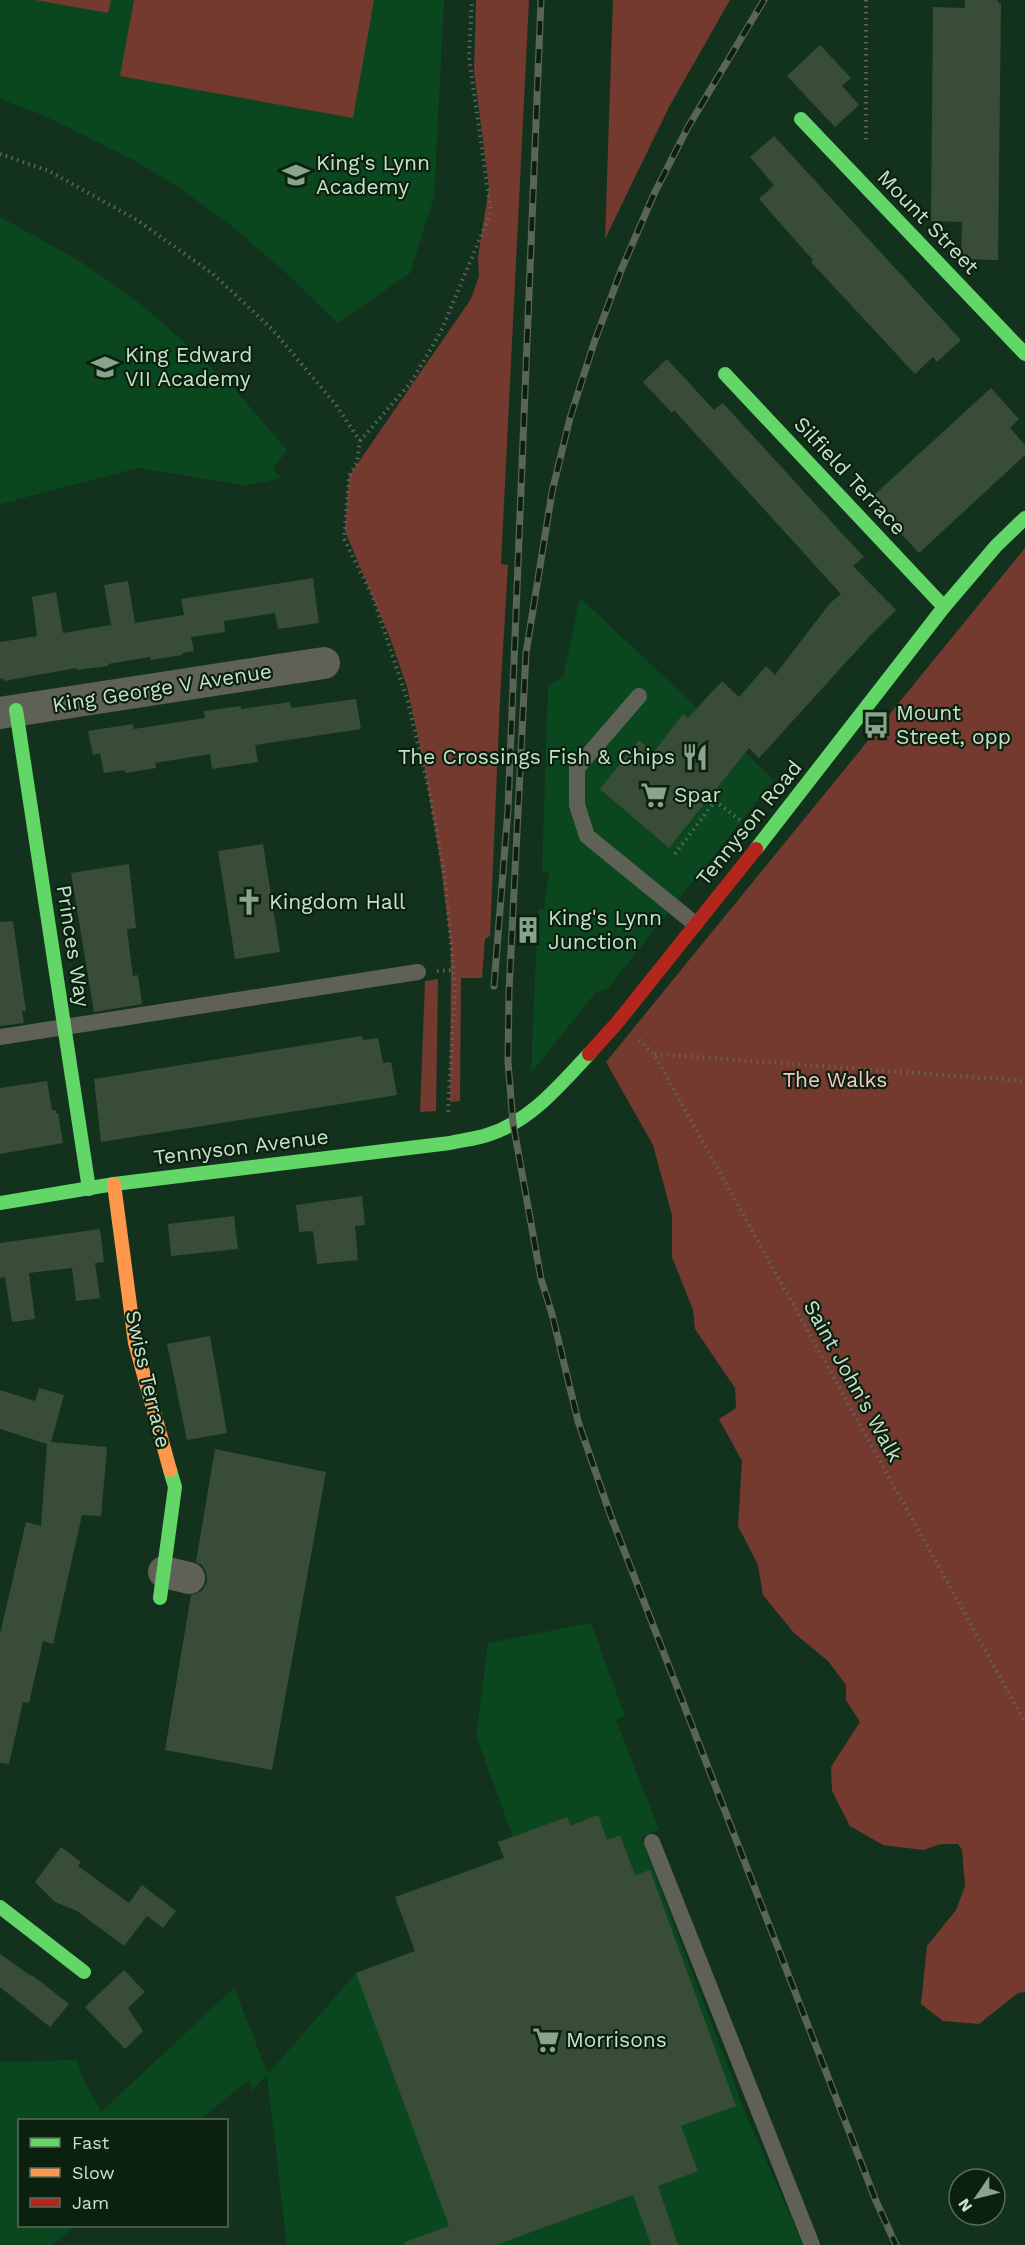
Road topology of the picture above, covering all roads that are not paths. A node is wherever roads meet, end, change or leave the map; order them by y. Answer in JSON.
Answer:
{"nodes":[{"id":1,"x":801,"y":119,"type":"dead end"},
{"id":2,"x":1025,"y":354,"type":"edge"},
{"id":3,"x":725,"y":374,"type":"dead end"},
{"id":4,"x":1025,"y":518,"type":"edge"},
{"id":5,"x":944,"y":607,"type":"junction"},
{"id":6,"x":324,"y":663,"type":"dead end"},
{"id":7,"x":639,"y":696,"type":"dead end"},
{"id":8,"x":8,"y":711,"type":"edge"},
{"id":9,"x":695,"y":924,"type":"junction"},
{"id":10,"x":418,"y":972,"type":"dead end"},
{"id":11,"x":64,"y":1027,"type":"junction"},
{"id":12,"x":0,"y":1037,"type":"edge"},
{"id":13,"x":488,"y":1135,"type":"joint"},
{"id":14,"x":114,"y":1184,"type":"junction"},
{"id":15,"x":89,"y":1189,"type":"junction"},
{"id":16,"x":0,"y":1203,"type":"edge"},
{"id":17,"x":171,"y":1583,"type":"dead end"},
{"id":18,"x":652,"y":1842,"type":"dead end"},
{"id":19,"x":0,"y":1907,"type":"edge"},
{"id":20,"x":84,"y":1972,"type":"dead end"},
{"id":21,"x":812,"y":2245,"type":"edge"}],
"edges":[{"from":1,"to":2,"type":"street","name":"Mount Street"},
{"from":3,"to":5,"type":"street","name":"Silfield Terrace"},
{"from":4,"to":5,"type":"street","name":"Tennyson Road"},
{"from":5,"to":9,"type":"street","name":"Tennyson Road"},
{"from":6,"to":8,"type":"street","name":"King George V Avenue"},
{"from":7,"to":9,"type":"lane"},
{"from":8,"to":11,"type":"street","name":"Princes Way"},
{"from":9,"to":13,"type":"street","name":"Tennyson Road"},
{"from":10,"to":11,"type":"lane"},
{"from":11,"to":12,"type":"lane"},
{"from":11,"to":15,"type":"street","name":"Princes Way"},
{"from":13,"to":14,"type":"street","name":"Tennyson Avenue"},
{"from":14,"to":15,"type":"street","name":"Tennyson Avenue"},
{"from":14,"to":17,"type":"street","name":"Swiss Terrace"},
{"from":15,"to":16,"type":"street","name":"Tennyson Avenue"},
{"from":18,"to":21,"type":"lane"},
{"from":19,"to":20,"type":"street"}]}
